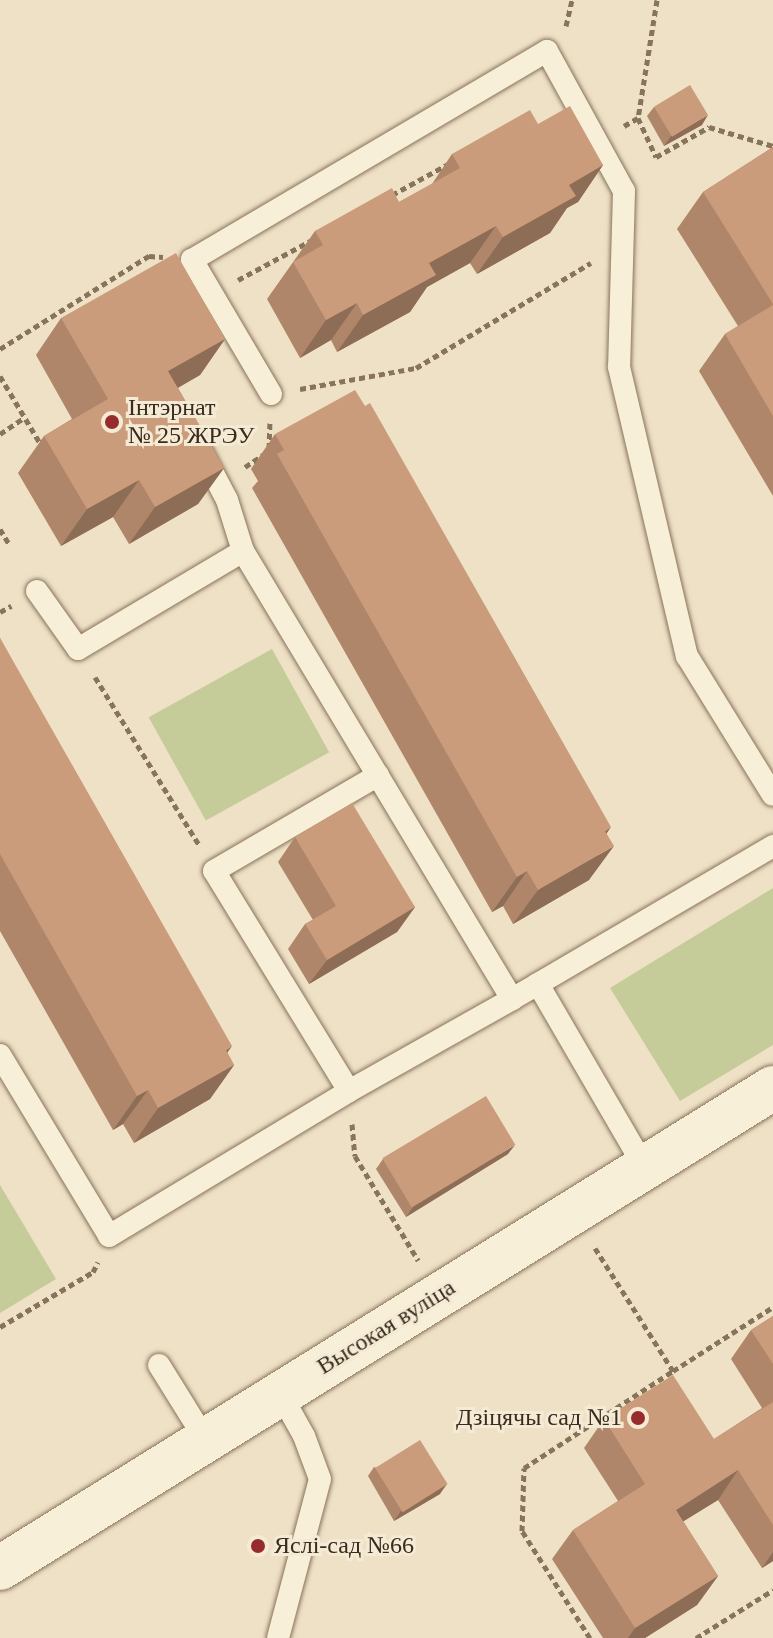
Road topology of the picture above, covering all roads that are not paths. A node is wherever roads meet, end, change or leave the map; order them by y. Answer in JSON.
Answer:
{"nodes":[{"id":1,"x":271,"y":394,"type":"road end"},
{"id":2,"x":193,"y":436,"type":"edge"},
{"id":3,"x":243,"y":551,"type":"junction"},
{"id":4,"x":37,"y":591,"type":"dead end"},
{"id":5,"x":378,"y":775,"type":"junction"},
{"id":6,"x":773,"y":795,"type":"edge"},
{"id":7,"x":773,"y":846,"type":"edge"},
{"id":8,"x":538,"y":984,"type":"junction"},
{"id":9,"x":512,"y":999,"type":"junction"},
{"id":10,"x":0,"y":1055,"type":"edge"},
{"id":11,"x":773,"y":1088,"type":"edge"},
{"id":12,"x":349,"y":1091,"type":"junction"},
{"id":13,"x":645,"y":1168,"type":"junction"},
{"id":14,"x":159,"y":1365,"type":"dead end"},
{"id":15,"x":280,"y":1393,"type":"junction"},
{"id":16,"x":205,"y":1439,"type":"junction"},
{"id":17,"x":0,"y":1568,"type":"edge"},
{"id":18,"x":278,"y":1638,"type":"edge"}],
"edges":[{"from":1,"to":6,"type":"lane"},
{"from":2,"to":3,"type":"lane"},
{"from":3,"to":4,"type":"lane"},
{"from":3,"to":5,"type":"lane"},
{"from":5,"to":9,"type":"lane"},
{"from":5,"to":12,"type":"lane"},
{"from":7,"to":8,"type":"lane"},
{"from":8,"to":9,"type":"lane"},
{"from":8,"to":13,"type":"lane"},
{"from":9,"to":12,"type":"lane"},
{"from":10,"to":12,"type":"lane"},
{"from":11,"to":13,"type":"street","name":"Высокая вуліца"},
{"from":13,"to":15,"type":"street","name":"Высокая вуліца"},
{"from":14,"to":16,"type":"lane"},
{"from":15,"to":16,"type":"street","name":"Высокая вуліца"},
{"from":15,"to":18,"type":"lane"},
{"from":16,"to":17,"type":"street","name":"Высокая вуліца"}]}
